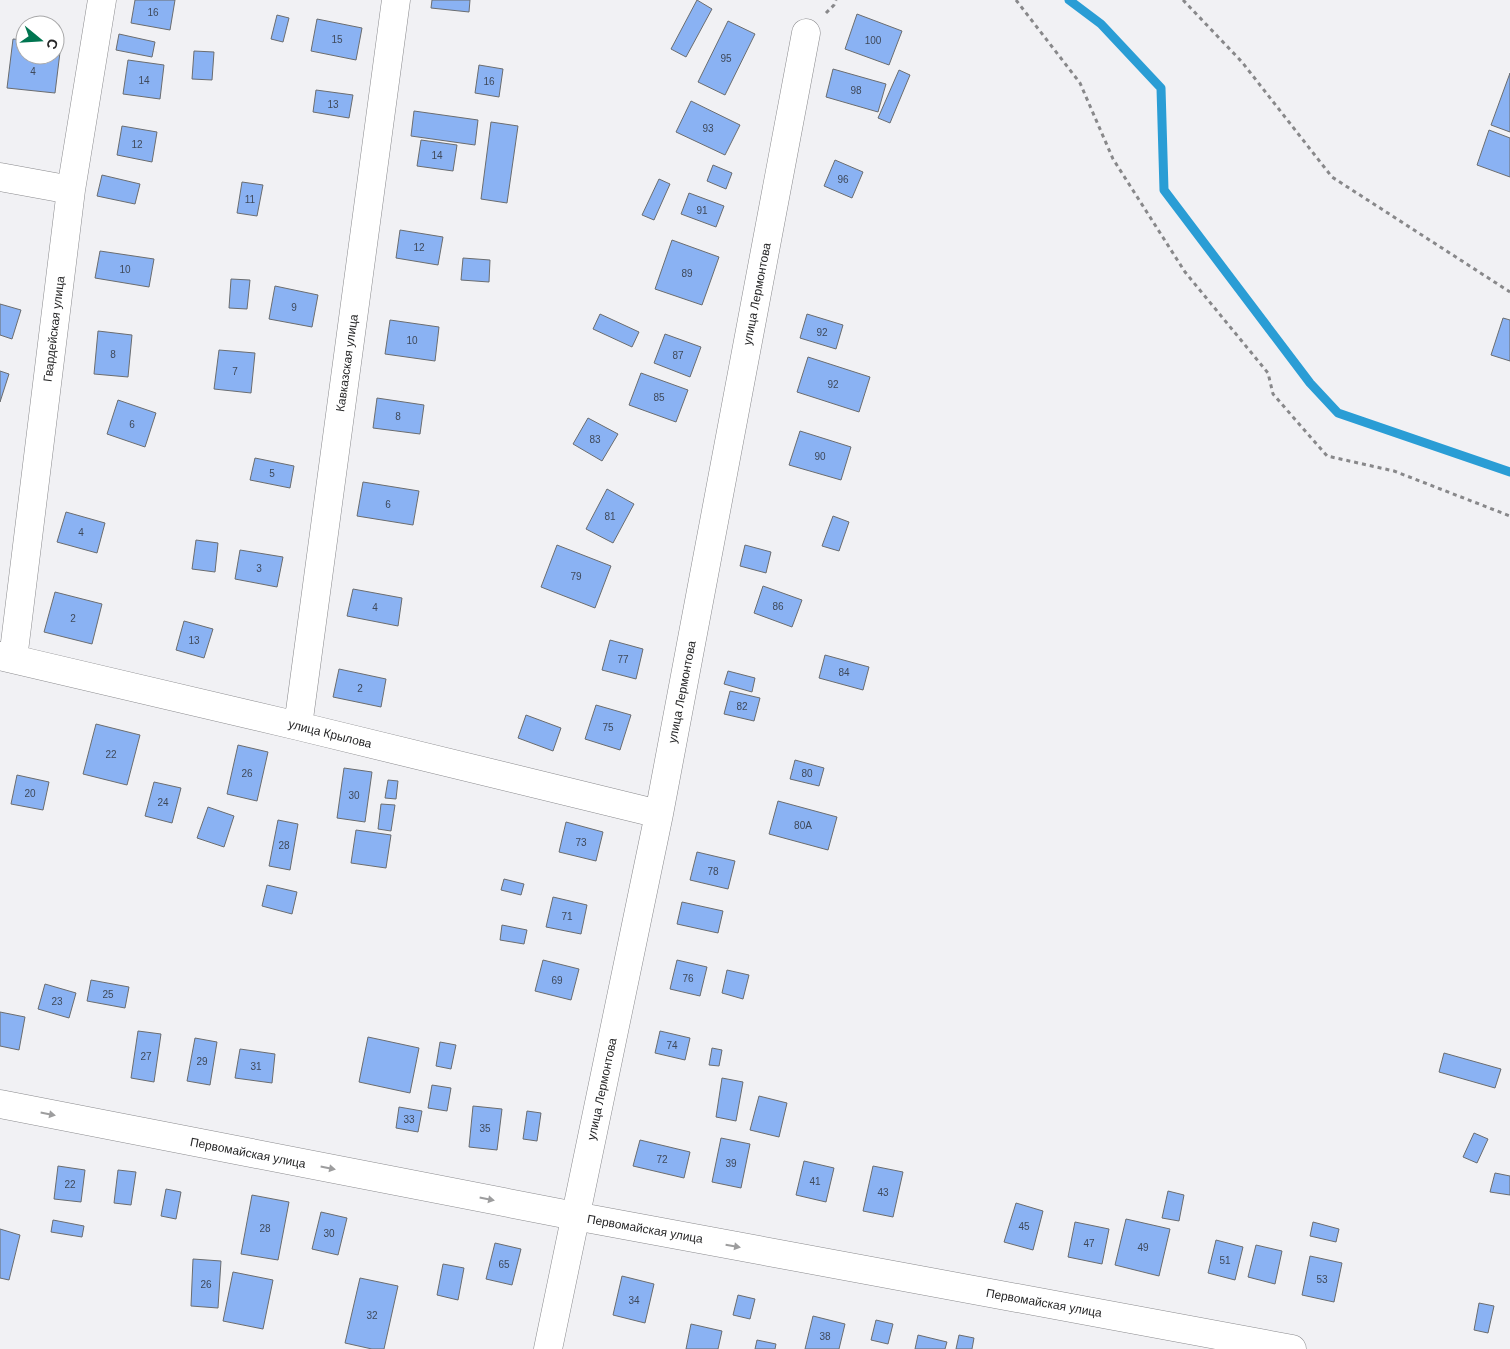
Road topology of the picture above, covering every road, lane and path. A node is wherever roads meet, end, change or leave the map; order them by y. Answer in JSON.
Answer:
{"nodes":[{"id":1,"x":102,"y":0,"type":"edge"},
{"id":2,"x":396,"y":0,"type":"edge"},
{"id":3,"x":1016,"y":0,"type":"edge"},
{"id":4,"x":1183,"y":0,"type":"edge"},
{"id":5,"x":806,"y":33,"type":"dead end"},
{"id":6,"x":0,"y":177,"type":"edge"},
{"id":7,"x":70,"y":190,"type":"junction"},
{"id":8,"x":1510,"y":292,"type":"edge"},
{"id":9,"x":1510,"y":516,"type":"edge"},
{"id":10,"x":7,"y":658,"type":"edge"},
{"id":11,"x":298,"y":726,"type":"junction"},
{"id":12,"x":659,"y":814,"type":"junction"},
{"id":13,"x":0,"y":1104,"type":"edge"},
{"id":14,"x":575,"y":1216,"type":"junction"},
{"id":15,"x":548,"y":1349,"type":"edge"},
{"id":16,"x":1292,"y":1349,"type":"edge"}],
"edges":[{"from":1,"to":7,"type":"street","name":"Гвардейская улица"},
{"from":2,"to":11,"type":"street","name":"Кавказская улица"},
{"from":3,"to":9,"type":"path"},
{"from":4,"to":8,"type":"path"},
{"from":5,"to":12,"type":"street","name":"улица Лермонтова"},
{"from":6,"to":7,"type":"street"},
{"from":7,"to":10,"type":"street","name":"Гвардейская улица"},
{"from":10,"to":11,"type":"street","name":"улица Крылова"},
{"from":11,"to":12,"type":"street","name":"улица Крылова"},
{"from":12,"to":14,"type":"street","name":"улица Лермонтова"},
{"from":13,"to":14,"type":"street","name":"Первомайская улица","one_way":true},
{"from":14,"to":15,"type":"street","name":"улица Лермонтова"},
{"from":14,"to":16,"type":"street","name":"Первомайская улица","one_way":true}]}
